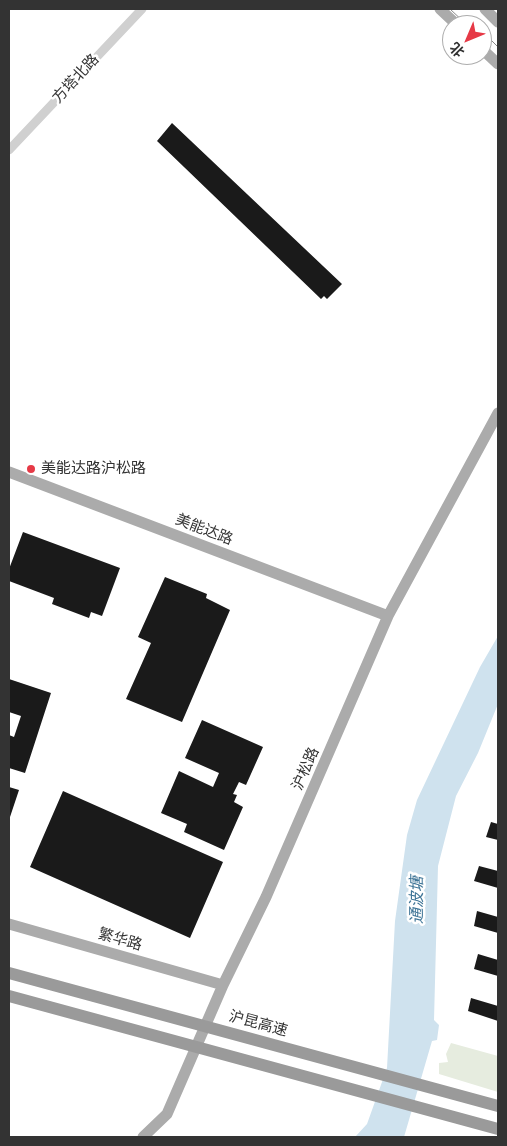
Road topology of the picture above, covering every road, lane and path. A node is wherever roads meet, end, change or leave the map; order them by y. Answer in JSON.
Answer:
{"nodes":[{"id":1,"x":142,"y":9,"type":"edge"},
{"id":2,"x":485,"y":9,"type":"edge"},
{"id":3,"x":498,"y":22,"type":"edge"},
{"id":4,"x":9,"y":150,"type":"edge"},
{"id":5,"x":498,"y":413,"type":"edge"},
{"id":6,"x":9,"y":472,"type":"edge"},
{"id":7,"x":388,"y":616,"type":"junction"},
{"id":8,"x":9,"y":924,"type":"edge"},
{"id":9,"x":9,"y":973,"type":"edge"},
{"id":10,"x":223,"y":985,"type":"junction"},
{"id":11,"x":9,"y":996,"type":"edge"},
{"id":12,"x":496,"y":1106,"type":"edge"},
{"id":13,"x":493,"y":1127,"type":"edge"},
{"id":14,"x":143,"y":1137,"type":"edge"}],
"edges":[{"from":1,"to":4,"type":"street","name":"方塔北路"},
{"from":2,"to":3,"type":"main road"},
{"from":5,"to":7,"type":"main road","name":"沪松路"},
{"from":6,"to":7,"type":"main road","name":"美能达路"},
{"from":7,"to":10,"type":"main road","name":"沪松路"},
{"from":8,"to":10,"type":"main road","name":"繁华路"},
{"from":9,"to":12,"type":"highway","name":"沪昆高速"},
{"from":10,"to":14,"type":"main road","name":"沪松路"},
{"from":11,"to":13,"type":"highway"}]}
